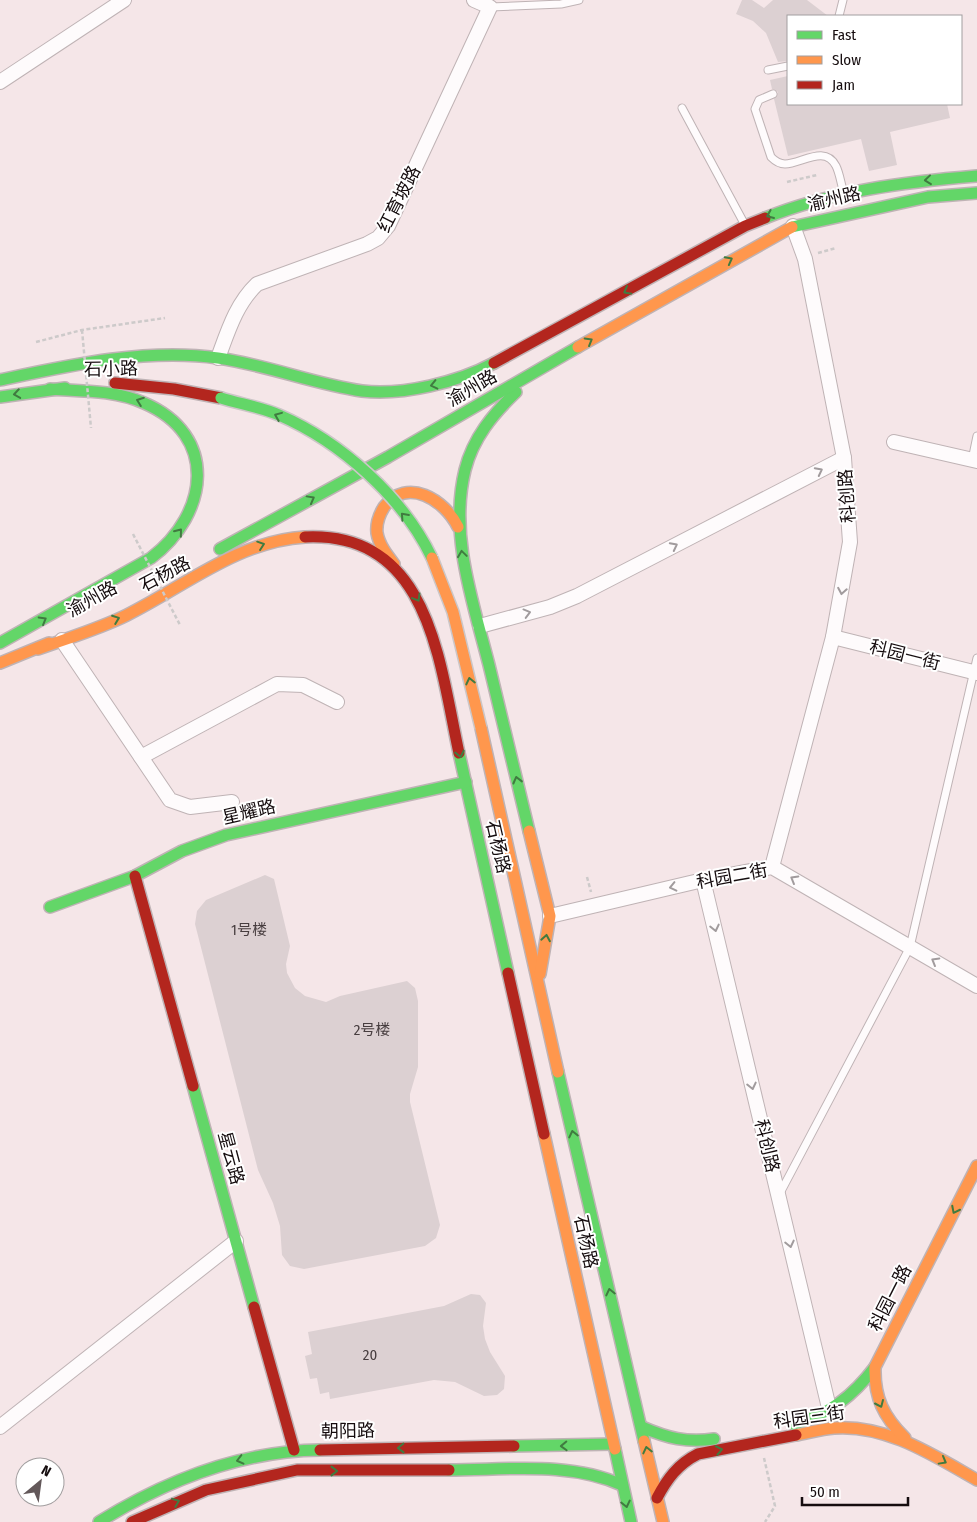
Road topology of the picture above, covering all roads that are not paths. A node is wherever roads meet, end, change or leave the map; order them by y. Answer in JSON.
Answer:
{"nodes":[{"id":1,"x":124,"y":0,"type":"edge"},
{"id":2,"x":474,"y":0,"type":"edge"},
{"id":3,"x":578,"y":0,"type":"edge"},
{"id":4,"x":840,"y":2,"type":"edge"},
{"id":5,"x":490,"y":7,"type":"junction"},
{"id":6,"x":839,"y":15,"type":"edge"},
{"id":7,"x":787,"y":66,"type":"edge"},
{"id":8,"x":768,"y":70,"type":"dead end"},
{"id":9,"x":0,"y":82,"type":"edge"},
{"id":10,"x":773,"y":94,"type":"dead end"},
{"id":11,"x":682,"y":108,"type":"dead end"},
{"id":12,"x":977,"y":176,"type":"edge"},
{"id":13,"x":977,"y":193,"type":"edge"},
{"id":14,"x":844,"y":194,"type":"junction"},
{"id":15,"x":745,"y":226,"type":"junction"},
{"id":16,"x":793,"y":226,"type":"junction"},
{"id":17,"x":218,"y":358,"type":"junction"},
{"id":18,"x":546,"y":366,"type":"junction"},
{"id":19,"x":0,"y":380,"type":"edge"},
{"id":20,"x":50,"y":389,"type":"junction"},
{"id":21,"x":0,"y":397,"type":"edge"},
{"id":22,"x":977,"y":436,"type":"edge"},
{"id":23,"x":894,"y":442,"type":"dead end"},
{"id":24,"x":844,"y":458,"type":"junction"},
{"id":25,"x":974,"y":461,"type":"edge"},
{"id":26,"x":458,"y":527,"type":"junction"},
{"id":27,"x":213,"y":553,"type":"dead end"},
{"id":28,"x":407,"y":582,"type":"junction"},
{"id":29,"x":108,"y":610,"type":"dead end"},
{"id":30,"x":480,"y":626,"type":"junction"},
{"id":31,"x":833,"y":637,"type":"junction"},
{"id":32,"x":62,"y":640,"type":"junction"},
{"id":33,"x":0,"y":643,"type":"edge"},
{"id":34,"x":38,"y":649,"type":"junction"},
{"id":35,"x":977,"y":658,"type":"edge"},
{"id":36,"x":0,"y":663,"type":"edge"},
{"id":37,"x":975,"y":673,"type":"edge"},
{"id":38,"x":338,"y":702,"type":"dead end"},
{"id":39,"x":481,"y":728,"type":"joint"},
{"id":40,"x":141,"y":756,"type":"junction"},
{"id":41,"x":466,"y":782,"type":"junction"},
{"id":42,"x":232,"y":802,"type":"dead end"},
{"id":43,"x":772,"y":866,"type":"junction"},
{"id":44,"x":135,"y":876,"type":"junction"},
{"id":45,"x":703,"y":880,"type":"junction"},
{"id":46,"x":50,"y":907,"type":"dead end"},
{"id":47,"x":550,"y":916,"type":"junction"},
{"id":48,"x":910,"y":946,"type":"junction"},
{"id":49,"x":538,"y":986,"type":"junction"},
{"id":50,"x":977,"y":986,"type":"edge"},
{"id":51,"x":977,"y":1166,"type":"edge"},
{"id":52,"x":778,"y":1196,"type":"junction"},
{"id":53,"x":236,"y":1241,"type":"junction"},
{"id":54,"x":875,"y":1367,"type":"junction"},
{"id":55,"x":830,"y":1412,"type":"junction"},
{"id":56,"x":0,"y":1427,"type":"edge"},
{"id":57,"x":642,"y":1427,"type":"junction"},
{"id":58,"x":910,"y":1443,"type":"junction"},
{"id":59,"x":612,"y":1444,"type":"junction"},
{"id":60,"x":515,"y":1447,"type":"junction"},
{"id":61,"x":294,"y":1450,"type":"junction"},
{"id":62,"x":514,"y":1471,"type":"junction"},
{"id":63,"x":977,"y":1480,"type":"edge"},
{"id":64,"x":622,"y":1485,"type":"junction"},
{"id":65,"x":657,"y":1498,"type":"junction"},
{"id":66,"x":99,"y":1522,"type":"edge"},
{"id":67,"x":132,"y":1522,"type":"edge"},
{"id":68,"x":630,"y":1522,"type":"edge"},
{"id":69,"x":663,"y":1522,"type":"edge"}],
"edges":[{"from":1,"to":9,"type":"street"},
{"from":2,"to":5,"type":"street"},
{"from":3,"to":5,"type":"lane"},
{"from":4,"to":6,"type":"lane"},
{"from":5,"to":17,"type":"street","name":"红育坡路"},
{"from":7,"to":8,"type":"lane"},
{"from":10,"to":14,"type":"lane"},
{"from":11,"to":15,"type":"lane"},
{"from":12,"to":14,"type":"main road","name":"渝州路","one_way":true},
{"from":13,"to":16,"type":"main road","name":"渝州路"},
{"from":14,"to":15,"type":"main road","name":"渝州路","one_way":true},
{"from":15,"to":17,"type":"main road","name":"渝州路","one_way":true},
{"from":18,"to":16,"type":"main road","name":"渝州路","one_way":true},
{"from":16,"to":24,"type":"street"},
{"from":17,"to":19,"type":"main road","name":"渝州路"},
{"from":18,"to":26,"type":"main road"},
{"from":27,"to":18,"type":"main road","name":"渝州路","one_way":true},
{"from":20,"to":21,"type":"main road","name":"石小路","one_way":true},
{"from":33,"to":20,"type":"main road","one_way":true},
{"from":39,"to":20,"type":"main road","name":"石小路","one_way":true,"bridge":true},
{"from":22,"to":25,"type":"lane"},
{"from":23,"to":25,"type":"street"},
{"from":30,"to":24,"type":"street","name":"科创路","one_way":true},
{"from":24,"to":31,"type":"street","name":"科创路","one_way":true},
{"from":26,"to":28,"type":"main road"},
{"from":30,"to":26,"type":"main road","one_way":true},
{"from":32,"to":28,"type":"main road","name":"石杨路","one_way":true},
{"from":28,"to":41,"type":"main road","name":"石杨路","one_way":true},
{"from":29,"to":34,"type":"main road","name":"渝州路"},
{"from":47,"to":30,"type":"main road","one_way":true},
{"from":31,"to":37,"type":"street","name":"科园一街"},
{"from":31,"to":43,"type":"street","name":"科创路"},
{"from":32,"to":34,"type":"main road","name":"石杨路"},
{"from":32,"to":40,"type":"street"},
{"from":34,"to":36,"type":"main road","name":"渝州路"},
{"from":35,"to":37,"type":"lane"},
{"from":37,"to":48,"type":"lane"},
{"from":38,"to":40,"type":"street"},
{"from":39,"to":49,"type":"main road","name":"石杨路"},
{"from":40,"to":42,"type":"street"},
{"from":41,"to":44,"type":"main road","name":"星耀路"},
{"from":41,"to":59,"type":"main road","name":"石杨路"},
{"from":43,"to":45,"type":"street","name":"科园二街"},
{"from":48,"to":43,"type":"street","name":"科园二街","one_way":true},
{"from":44,"to":46,"type":"main road","name":"星耀路"},
{"from":44,"to":53,"type":"main road","name":"星云路"},
{"from":45,"to":47,"type":"street","name":"科园二街","one_way":true},
{"from":45,"to":52,"type":"street","name":"科创路","one_way":true},
{"from":49,"to":47,"type":"main road","one_way":true},
{"from":50,"to":48,"type":"street","name":"科园二街","one_way":true},
{"from":48,"to":52,"type":"lane"},
{"from":57,"to":49,"type":"main road","name":"石杨路","one_way":true},
{"from":51,"to":54,"type":"main road","name":"科园一路","one_way":true},
{"from":52,"to":55,"type":"street","name":"科创路","one_way":true},
{"from":53,"to":56,"type":"street"},
{"from":53,"to":61,"type":"main road","name":"星云路"},
{"from":54,"to":55,"type":"main road","name":"科园三街"},
{"from":54,"to":58,"type":"main road","name":"科园一路","one_way":true},
{"from":55,"to":57,"type":"main road","name":"科园三街"},
{"from":65,"to":57,"type":"main road","name":"石杨路","one_way":true},
{"from":58,"to":63,"type":"main road","name":"科园三街","one_way":true},
{"from":65,"to":58,"type":"main road","name":"科园三街","one_way":true},
{"from":59,"to":60,"type":"main road","name":"朝阳路","one_way":true},
{"from":59,"to":64,"type":"main road","name":"石杨路"},
{"from":60,"to":61,"type":"main road","name":"朝阳路","one_way":true},
{"from":60,"to":62,"type":"main road"},
{"from":61,"to":66,"type":"main road","name":"朝阳路","one_way":true},
{"from":62,"to":64,"type":"main road"},
{"from":67,"to":62,"type":"main road","one_way":true},
{"from":64,"to":68,"type":"main road","name":"石杨路","one_way":true},
{"from":65,"to":69,"type":"main road","name":"石杨路"}]}
